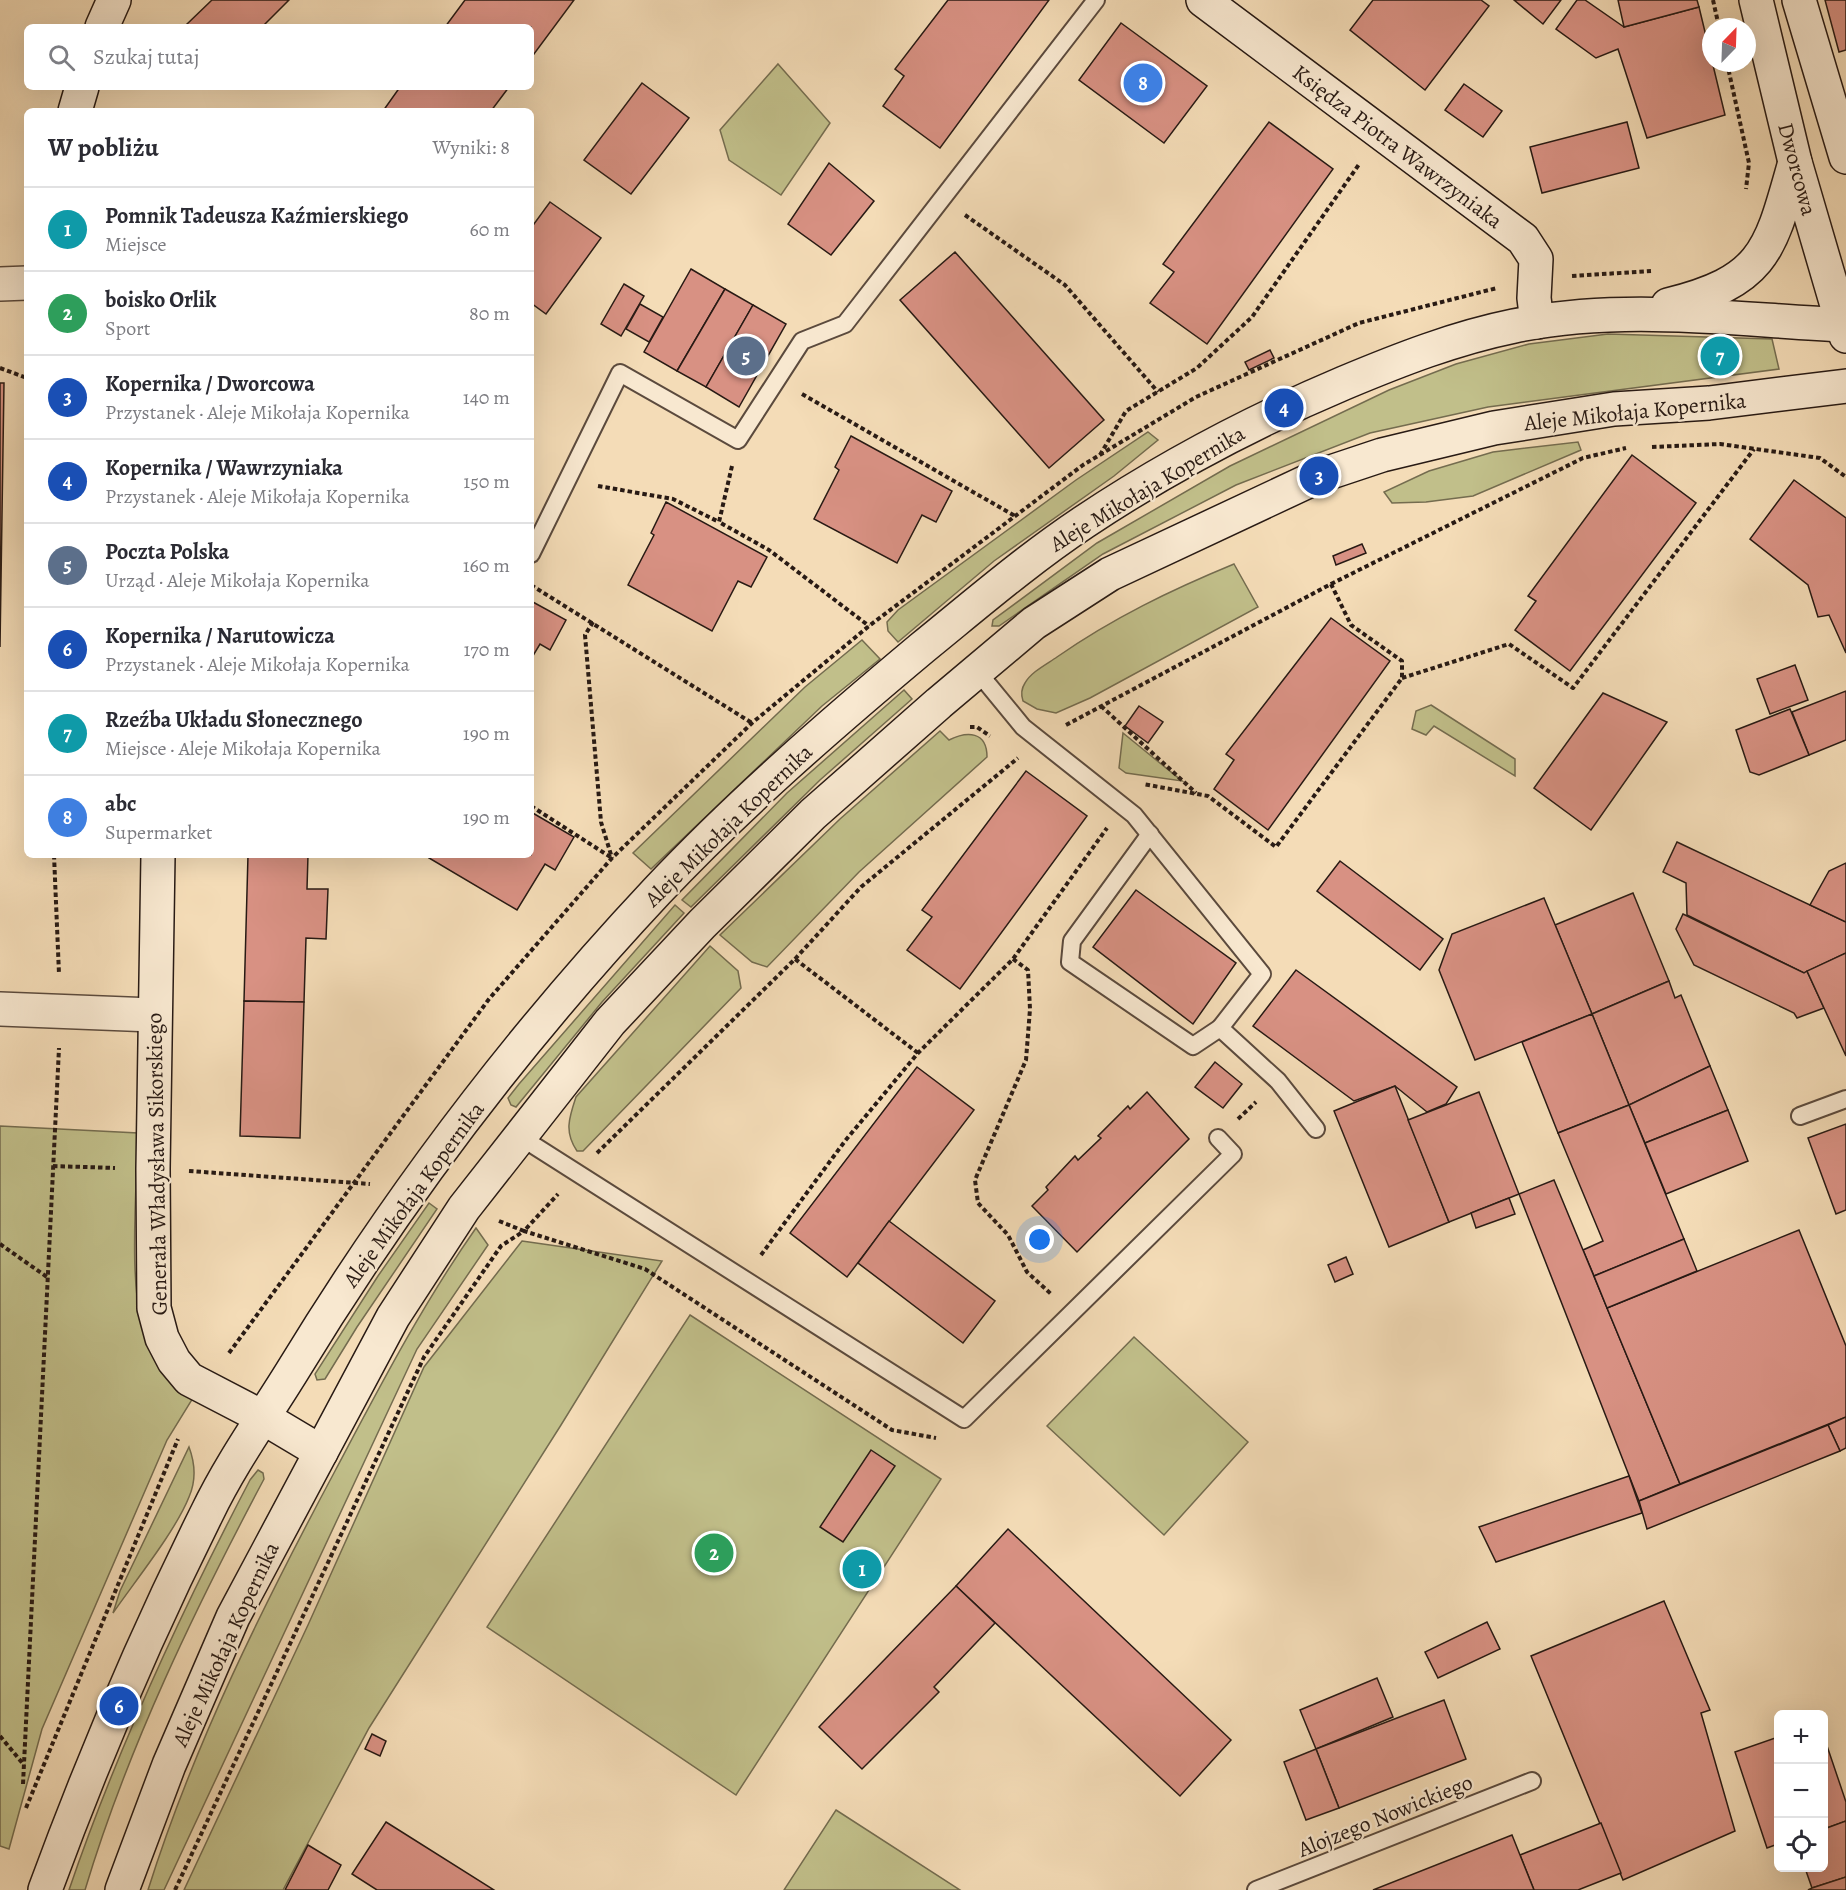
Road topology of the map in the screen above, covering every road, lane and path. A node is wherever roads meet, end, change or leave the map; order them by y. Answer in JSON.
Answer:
{"nodes":[{"id":1,"x":114,"y":0,"type":"edge"},
{"id":2,"x":1095,"y":0,"type":"edge"},
{"id":3,"x":1203,"y":0,"type":"edge"},
{"id":4,"x":1713,"y":0,"type":"edge"},
{"id":5,"x":1756,"y":0,"type":"edge"},
{"id":6,"x":1799,"y":0,"type":"edge"},
{"id":7,"x":1717,"y":18,"type":"edge"},
{"id":8,"x":103,"y":24,"type":"edge"},
{"id":9,"x":1729,"y":72,"type":"edge"},
{"id":10,"x":81,"y":90,"type":"edge"},
{"id":11,"x":76,"y":108,"type":"edge"},
{"id":12,"x":1846,"y":157,"type":"edge"},
{"id":13,"x":1363,"y":159,"type":"dead end"},
{"id":14,"x":1795,"y":162,"type":"junction"},
{"id":15,"x":1745,"y":198,"type":"dead end"},
{"id":16,"x":942,"y":199,"type":"junction"},
{"id":17,"x":1656,"y":271,"type":"dead end"},
{"id":18,"x":1565,"y":277,"type":"dead end"},
{"id":19,"x":24,"y":283,"type":"edge"},
{"id":20,"x":0,"y":284,"type":"edge"},
{"id":21,"x":1508,"y":285,"type":"dead end"},
{"id":22,"x":1639,"y":313,"type":"junction"},
{"id":23,"x":1537,"y":322,"type":"junction"},
{"id":24,"x":1845,"y":329,"type":"edge"},
{"id":25,"x":0,"y":368,"type":"edge"},
{"id":26,"x":24,"y":377,"type":"edge"},
{"id":27,"x":777,"y":380,"type":"junction"},
{"id":28,"x":1846,"y":386,"type":"edge"},
{"id":29,"x":1158,"y":392,"type":"junction"},
{"id":30,"x":738,"y":440,"type":"junction"},
{"id":31,"x":1649,"y":447,"type":"dead end"},
{"id":32,"x":1637,"y":448,"type":"dead end"},
{"id":33,"x":1754,"y":448,"type":"junction"},
{"id":34,"x":1099,"y":455,"type":"junction"},
{"id":35,"x":1846,"y":477,"type":"edge"},
{"id":36,"x":567,"y":481,"type":"junction"},
{"id":37,"x":1015,"y":516,"type":"junction"},
{"id":38,"x":719,"y":522,"type":"junction"},
{"id":39,"x":534,"y":548,"type":"edge"},
{"id":40,"x":1331,"y":584,"type":"junction"},
{"id":41,"x":534,"y":587,"type":"edge"},
{"id":42,"x":593,"y":622,"type":"junction"},
{"id":43,"x":869,"y":626,"type":"junction"},
{"id":44,"x":977,"y":671,"type":"junction"},
{"id":45,"x":1402,"y":678,"type":"junction"},
{"id":46,"x":939,"y":703,"type":"junction"},
{"id":47,"x":1101,"y":706,"type":"junction"},
{"id":48,"x":752,"y":723,"type":"junction"},
{"id":49,"x":1059,"y":728,"type":"dead end"},
{"id":50,"x":994,"y":739,"type":"dead end"},
{"id":51,"x":1010,"y":751,"type":"dead end"},
{"id":52,"x":1018,"y":757,"type":"junction"},
{"id":53,"x":1027,"y":764,"type":"dead end"},
{"id":54,"x":1142,"y":784,"type":"dead end"},
{"id":55,"x":1197,"y":794,"type":"junction"},
{"id":56,"x":534,"y":808,"type":"edge"},
{"id":57,"x":1100,"y":819,"type":"dead end"},
{"id":58,"x":1150,"y":834,"type":"junction"},
{"id":59,"x":158,"y":858,"type":"edge"},
{"id":60,"x":612,"y":858,"type":"junction"},
{"id":61,"x":795,"y":959,"type":"junction"},
{"id":62,"x":1013,"y":959,"type":"junction"},
{"id":63,"x":0,"y":1009,"type":"edge"},
{"id":64,"x":153,"y":1015,"type":"junction"},
{"id":65,"x":1220,"y":1028,"type":"junction"},
{"id":66,"x":918,"y":1053,"type":"junction"},
{"id":67,"x":1846,"y":1099,"type":"edge"},
{"id":68,"x":478,"y":1102,"type":"junction"},
{"id":69,"x":1800,"y":1116,"type":"dead end"},
{"id":70,"x":1316,"y":1129,"type":"dead end"},
{"id":71,"x":519,"y":1136,"type":"junction"},
{"id":72,"x":1218,"y":1138,"type":"dead end"},
{"id":73,"x":591,"y":1159,"type":"dead end"},
{"id":74,"x":153,"y":1169,"type":"junction"},
{"id":75,"x":355,"y":1183,"type":"junction"},
{"id":76,"x":560,"y":1192,"type":"dead end"},
{"id":77,"x":464,"y":1208,"type":"junction"},
{"id":78,"x":524,"y":1231,"type":"junction"},
{"id":79,"x":0,"y":1244,"type":"edge"},
{"id":80,"x":1016,"y":1248,"type":"dead end"},
{"id":81,"x":744,"y":1277,"type":"junction"},
{"id":82,"x":48,"y":1278,"type":"junction"},
{"id":83,"x":229,"y":1353,"type":"dead end"},
{"id":84,"x":264,"y":1418,"type":"junction"},
{"id":85,"x":964,"y":1419,"type":"junction"},
{"id":86,"x":178,"y":1439,"type":"dead end"},
{"id":87,"x":321,"y":1452,"type":"junction"},
{"id":88,"x":0,"y":1736,"type":"edge"},
{"id":89,"x":24,"y":1765,"type":"junction"},
{"id":90,"x":1532,"y":1781,"type":"dead end"},
{"id":91,"x":23,"y":1784,"type":"dead end"},
{"id":92,"x":26,"y":1809,"type":"dead end"},
{"id":93,"x":45,"y":1890,"type":"edge"},
{"id":94,"x":122,"y":1890,"type":"edge"},
{"id":95,"x":174,"y":1890,"type":"edge"},
{"id":96,"x":1256,"y":1890,"type":"edge"}],
"edges":[{"from":1,"to":8,"type":"street"},
{"from":2,"to":16,"type":"lane"},
{"from":3,"to":23,"type":"street","name":"Księdza Piotra Wawrzyniaka"},
{"from":4,"to":7,"type":"path"},
{"from":5,"to":14,"type":"street","name":"Dworcowa"},
{"from":6,"to":12,"type":"street","name":"Dworcowa"},
{"from":9,"to":15,"type":"path"},
{"from":10,"to":11,"type":"street"},
{"from":13,"to":29,"type":"path"},
{"from":14,"to":22,"type":"street"},
{"from":14,"to":24,"type":"street","name":"Dworcowa"},
{"from":16,"to":27,"type":"lane"},
{"from":16,"to":29,"type":"path"},
{"from":17,"to":18,"type":"path"},
{"from":19,"to":20,"type":"street"},
{"from":21,"to":34,"type":"path"},
{"from":22,"to":23,"type":"street","name":"Aleje Mikołaja Kopernika"},
{"from":22,"to":24,"type":"street","name":"Aleje Mikołaja Kopernika"},
{"from":23,"to":68,"type":"street","name":"Aleje Mikołaja Kopernika"},
{"from":25,"to":26,"type":"path"},
{"from":27,"to":30,"type":"lane"},
{"from":27,"to":37,"type":"path"},
{"from":28,"to":44,"type":"street","name":"Aleje Mikołaja Kopernika"},
{"from":29,"to":34,"type":"path"},
{"from":30,"to":36,"type":"lane"},
{"from":30,"to":38,"type":"path"},
{"from":31,"to":33,"type":"path"},
{"from":32,"to":40,"type":"path"},
{"from":33,"to":35,"type":"path"},
{"from":33,"to":45,"type":"path"},
{"from":34,"to":37,"type":"path"},
{"from":36,"to":38,"type":"path"},
{"from":36,"to":39,"type":"lane"},
{"from":37,"to":43,"type":"path"},
{"from":38,"to":43,"type":"path"},
{"from":40,"to":45,"type":"path"},
{"from":40,"to":47,"type":"path"},
{"from":41,"to":42,"type":"path"},
{"from":42,"to":48,"type":"path"},
{"from":42,"to":60,"type":"path"},
{"from":43,"to":48,"type":"path"},
{"from":44,"to":46,"type":"street","name":"Aleje Mikołaja Kopernika"},
{"from":44,"to":58,"type":"lane"},
{"from":45,"to":55,"type":"path"},
{"from":46,"to":50,"type":"path"},
{"from":46,"to":71,"type":"street","name":"Aleje Mikołaja Kopernika"},
{"from":47,"to":49,"type":"path"},
{"from":47,"to":55,"type":"path"},
{"from":48,"to":60,"type":"path"},
{"from":51,"to":52,"type":"path"},
{"from":52,"to":53,"type":"path"},
{"from":52,"to":61,"type":"path"},
{"from":54,"to":55,"type":"path"},
{"from":56,"to":60,"type":"path"},
{"from":57,"to":62,"type":"path"},
{"from":58,"to":65,"type":"lane"},
{"from":58,"to":65,"type":"lane"},
{"from":59,"to":64,"type":"street","name":"Generała Władysława Sikorskiego"},
{"from":60,"to":75,"type":"path"},
{"from":61,"to":66,"type":"path"},
{"from":61,"to":73,"type":"path"},
{"from":62,"to":66,"type":"path"},
{"from":62,"to":80,"type":"path"},
{"from":63,"to":64,"type":"street"},
{"from":64,"to":74,"type":"street","name":"Generała Władysława Sikorskiego"},
{"from":65,"to":70,"type":"lane"},
{"from":66,"to":81,"type":"path"},
{"from":67,"to":69,"type":"lane"},
{"from":68,"to":71,"type":"street"},
{"from":68,"to":84,"type":"street","name":"Aleje Mikołaja Kopernika"},
{"from":71,"to":77,"type":"street","name":"Aleje Mikołaja Kopernika"},
{"from":71,"to":81,"type":"lane"},
{"from":72,"to":85,"type":"lane"},
{"from":74,"to":75,"type":"path"},
{"from":74,"to":82,"type":"path"},
{"from":74,"to":84,"type":"street","name":"Generała Władysława Sikorskiego"},
{"from":75,"to":83,"type":"path"},
{"from":76,"to":78,"type":"path"},
{"from":77,"to":78,"type":"path"},
{"from":77,"to":87,"type":"street","name":"Aleje Mikołaja Kopernika"},
{"from":78,"to":85,"type":"path"},
{"from":78,"to":95,"type":"path"},
{"from":79,"to":82,"type":"path"},
{"from":81,"to":85,"type":"lane"},
{"from":82,"to":89,"type":"path"},
{"from":84,"to":87,"type":"street","name":"Generała Władysława Sikorskiego"},
{"from":84,"to":93,"type":"street","name":"Aleje Mikołaja Kopernika"},
{"from":86,"to":92,"type":"path"},
{"from":87,"to":94,"type":"street","name":"Aleje Mikołaja Kopernika"},
{"from":88,"to":89,"type":"path"},
{"from":89,"to":91,"type":"path"},
{"from":90,"to":96,"type":"lane","name":"Alojzego Nowickiego"}]}
